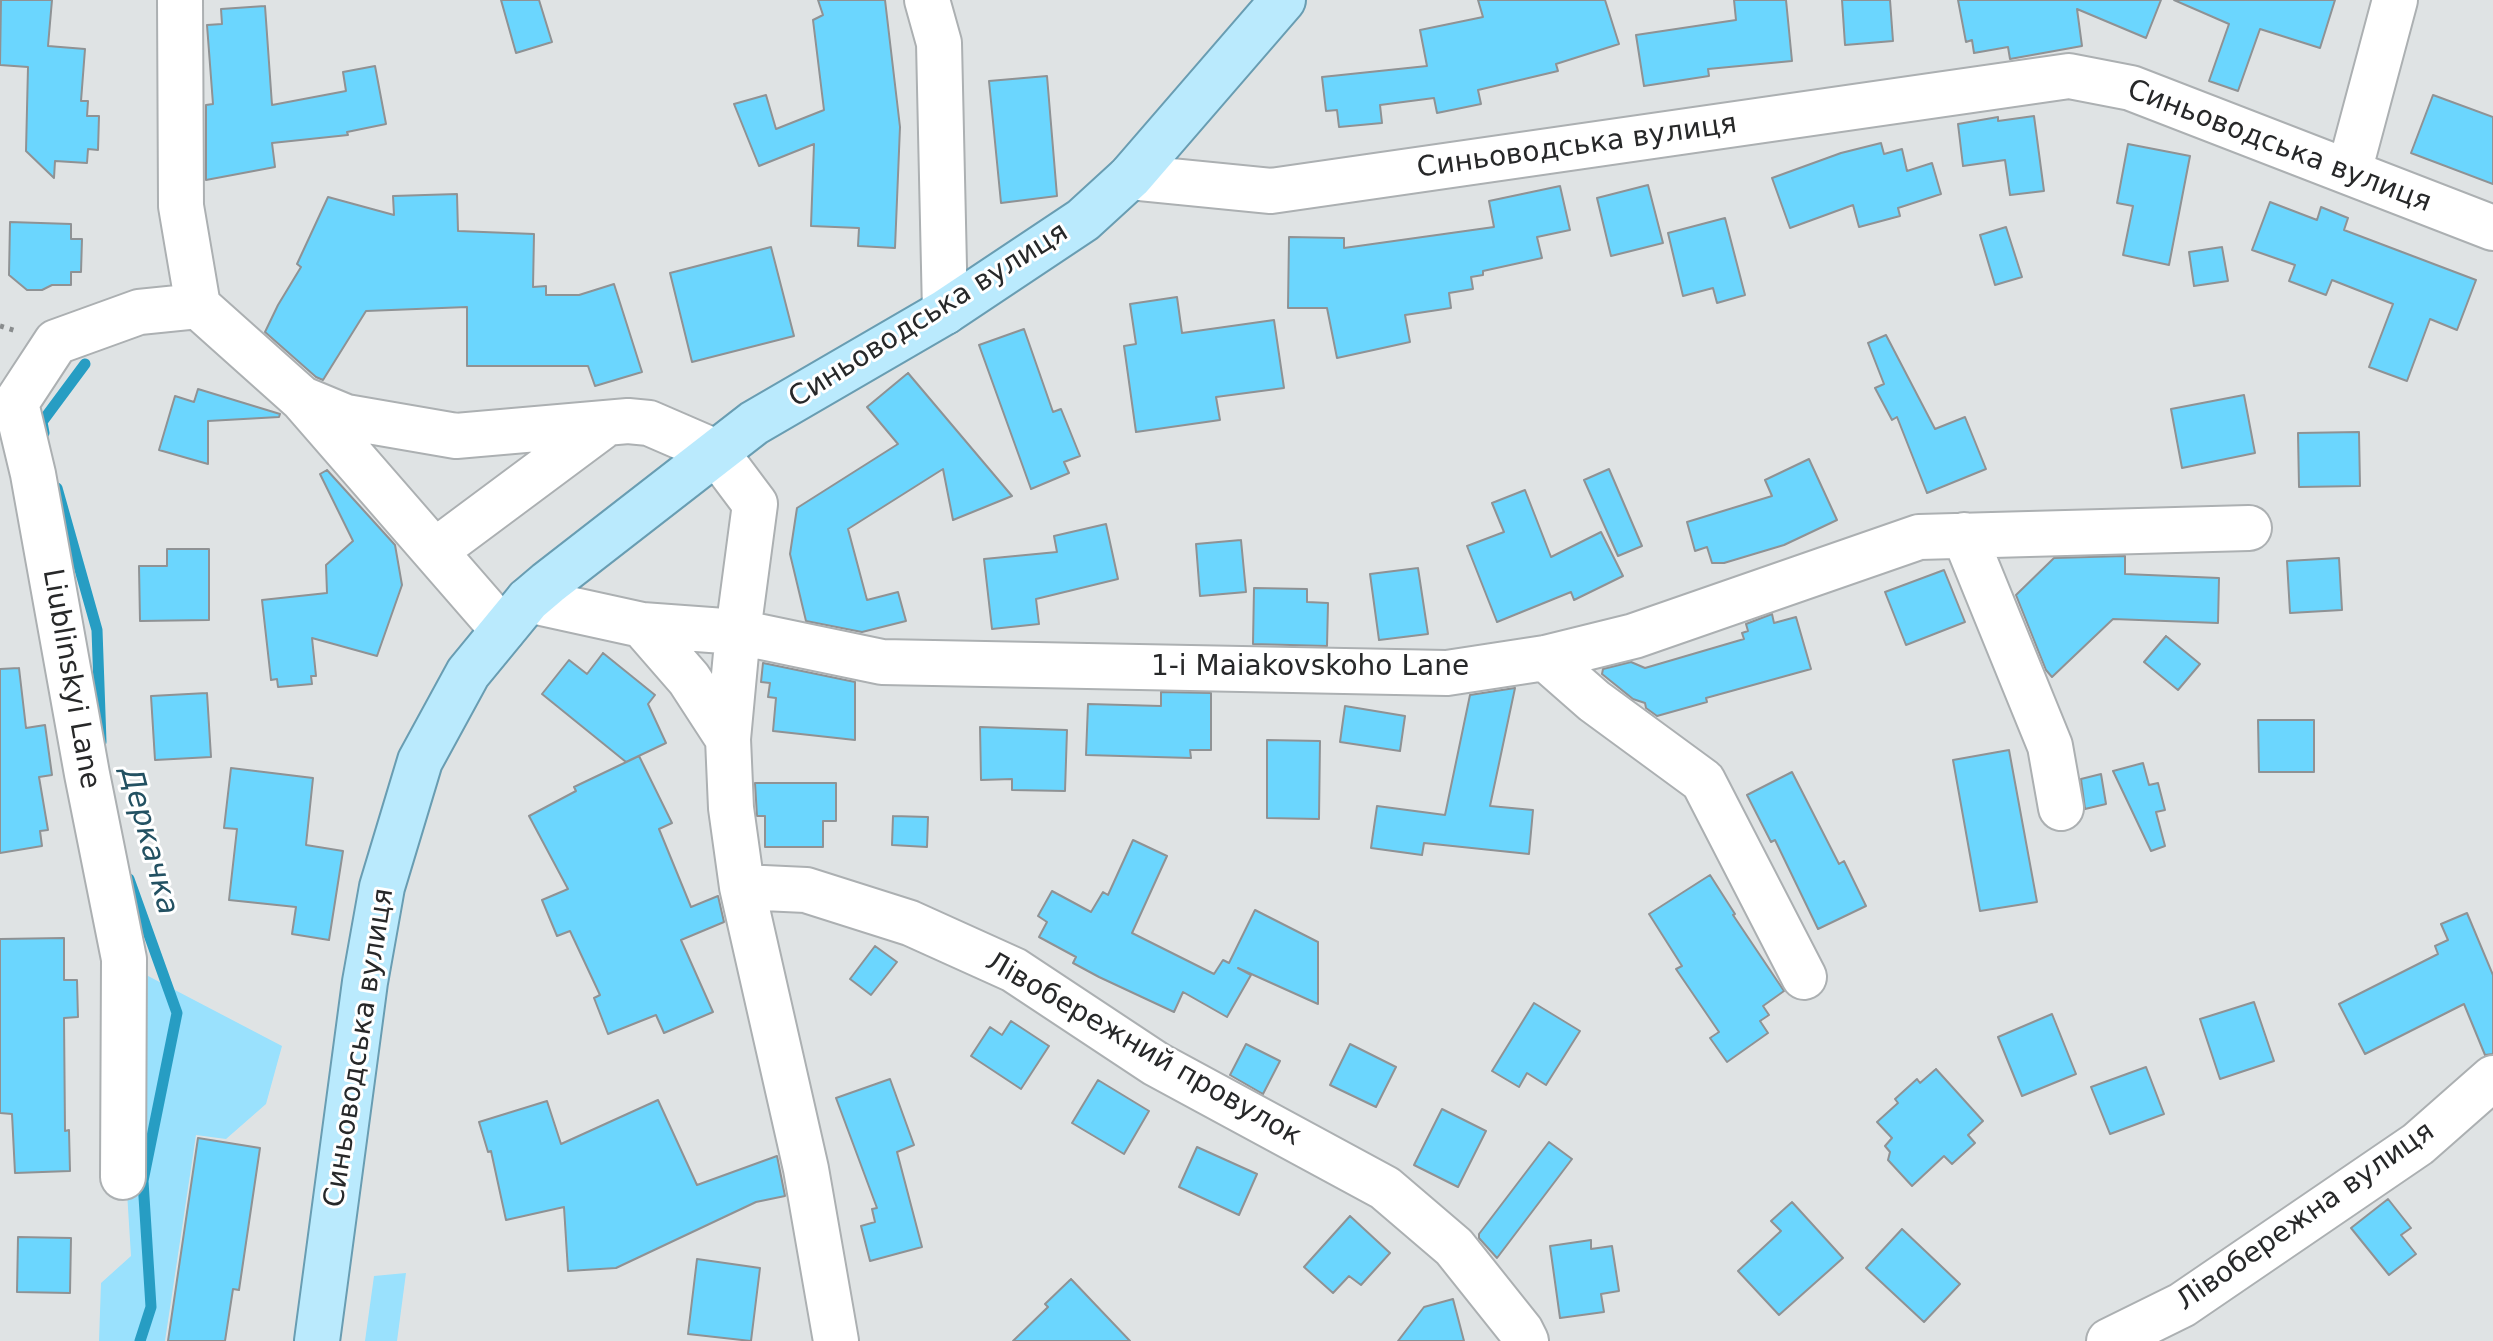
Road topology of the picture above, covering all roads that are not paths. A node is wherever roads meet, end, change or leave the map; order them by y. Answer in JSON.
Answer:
{"nodes":[{"id":1,"x":180,"y":0,"type":"edge"},
{"id":2,"x":927,"y":0,"type":"edge"},
{"id":3,"x":1283,"y":0,"type":"edge"},
{"id":4,"x":2395,"y":0,"type":"edge"},
{"id":5,"x":2349,"y":172,"type":"junction"},
{"id":6,"x":1130,"y":177,"type":"junction"},
{"id":7,"x":2493,"y":228,"type":"edge"},
{"id":8,"x":198,"y":306,"type":"junction"},
{"id":9,"x":945,"y":312,"type":"junction"},
{"id":10,"x":302,"y":399,"type":"junction"},
{"id":11,"x":8,"y":415,"type":"edge"},
{"id":12,"x":607,"y":423,"type":"junction"},
{"id":13,"x":716,"y":452,"type":"junction"},
{"id":14,"x":2249,"y":528,"type":"dead end"},
{"id":15,"x":1964,"y":535,"type":"junction"},
{"id":16,"x":435,"y":551,"type":"junction"},
{"id":17,"x":516,"y":615,"type":"junction"},
{"id":18,"x":642,"y":625,"type":"junction"},
{"id":19,"x":738,"y":632,"type":"junction"},
{"id":20,"x":1545,"y":658,"type":"junction"},
{"id":21,"x":728,"y":739,"type":"junction"},
{"id":22,"x":2061,"y":808,"type":"dead end"},
{"id":23,"x":742,"y":887,"type":"junction"},
{"id":24,"x":1804,"y":977,"type":"dead end"},
{"id":25,"x":2493,"y":1078,"type":"edge"},
{"id":26,"x":123,"y":1177,"type":"dead end"},
{"id":27,"x":317,"y":1341,"type":"edge"},
{"id":28,"x":836,"y":1341,"type":"edge"},
{"id":29,"x":1526,"y":1341,"type":"edge"},
{"id":30,"x":2109,"y":1341,"type":"edge"}],
"edges":[{"from":1,"to":8,"type":"street"},
{"from":2,"to":9,"type":"street"},
{"from":3,"to":6,"type":"main road"},
{"from":4,"to":5,"type":"street"},
{"from":5,"to":6,"type":"street","name":"Синьоводська вулиця"},
{"from":5,"to":7,"type":"street","name":"Синьоводська вулиця"},
{"from":6,"to":9,"type":"main road","name":"Синьоводська вулиця"},
{"from":8,"to":10,"type":"street"},
{"from":8,"to":11,"type":"street","name":"Liublinskyi Lane"},
{"from":9,"to":13,"type":"main road","name":"Синьоводська вулиця"},
{"from":10,"to":12,"type":"street"},
{"from":10,"to":16,"type":"street"},
{"from":11,"to":26,"type":"street","name":"Liublinskyi Lane"},
{"from":12,"to":13,"type":"street"},
{"from":12,"to":16,"type":"street"},
{"from":13,"to":17,"type":"main road","name":"Синьоводська вулиця"},
{"from":13,"to":19,"type":"street"},
{"from":14,"to":15,"type":"street","name":"1-i Maiakovskoho Lane"},
{"from":15,"to":20,"type":"street","name":"1-i Maiakovskoho Lane"},
{"from":15,"to":22,"type":"street"},
{"from":16,"to":17,"type":"street"},
{"from":17,"to":18,"type":"street"},
{"from":17,"to":27,"type":"main road","name":"Синьоводська вулиця"},
{"from":18,"to":19,"type":"street","name":"1-i Maiakovskoho Lane"},
{"from":18,"to":21,"type":"street"},
{"from":19,"to":20,"type":"street","name":"1-i Maiakovskoho Lane"},
{"from":19,"to":21,"type":"street"},
{"from":20,"to":24,"type":"street"},
{"from":21,"to":23,"type":"street"},
{"from":23,"to":28,"type":"street"},
{"from":23,"to":29,"type":"street","name":"Лівобережний провулок"},
{"from":25,"to":30,"type":"street","name":"Лівобережна вулиця"}]}
